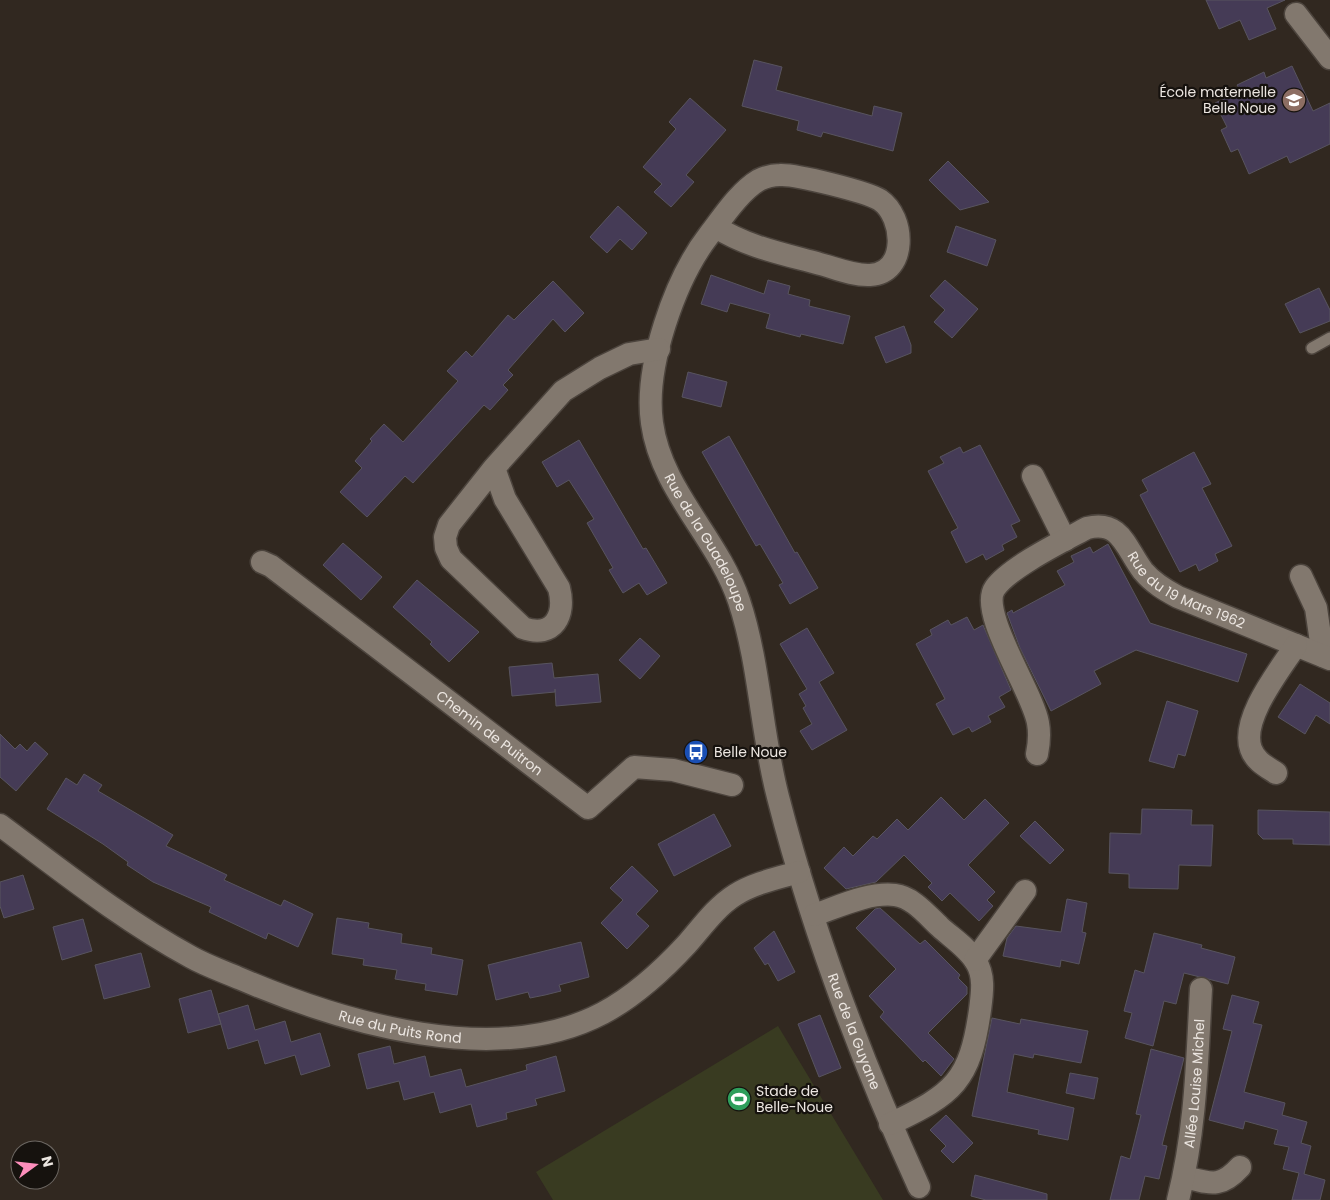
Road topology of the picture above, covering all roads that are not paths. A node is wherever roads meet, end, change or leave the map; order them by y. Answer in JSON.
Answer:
{"nodes":[{"id":1,"x":1296,"y":14,"type":"dead end"},
{"id":2,"x":1330,"y":58,"type":"edge"},
{"id":3,"x":716,"y":227,"type":"junction"},
{"id":4,"x":1330,"y":338,"type":"edge"},
{"id":5,"x":1312,"y":348,"type":"dead end"},
{"id":6,"x":659,"y":349,"type":"junction"},
{"id":7,"x":494,"y":468,"type":"junction"},
{"id":8,"x":1033,"y":476,"type":"dead end"},
{"id":9,"x":1065,"y":540,"type":"junction"},
{"id":10,"x":262,"y":562,"type":"dead end"},
{"id":11,"x":1301,"y":576,"type":"dead end"},
{"id":12,"x":1296,"y":645,"type":"junction"},
{"id":13,"x":1326,"y":658,"type":"edge"},
{"id":14,"x":1037,"y":754,"type":"dead end"},
{"id":15,"x":1276,"y":773,"type":"dead end"},
{"id":16,"x":732,"y":785,"type":"dead end"},
{"id":17,"x":0,"y":825,"type":"edge"},
{"id":18,"x":799,"y":872,"type":"junction"},
{"id":19,"x":1025,"y":891,"type":"dead end"},
{"id":20,"x":814,"y":915,"type":"junction"},
{"id":21,"x":975,"y":960,"type":"junction"},
{"id":22,"x":1201,"y":989,"type":"dead end"},
{"id":23,"x":890,"y":1124,"type":"junction"},
{"id":24,"x":1240,"y":1167,"type":"dead end"},
{"id":25,"x":1184,"y":1177,"type":"junction"},
{"id":26,"x":925,"y":1196,"type":"edge"},
{"id":27,"x":1178,"y":1200,"type":"edge"}],
"edges":[{"from":1,"to":2,"type":"street"},
{"from":3,"to":3,"type":"street","name":"Rue de la Guadeloupe"},
{"from":3,"to":6,"type":"street","name":"Rue de la Guadeloupe"},
{"from":4,"to":5,"type":"lane"},
{"from":6,"to":7,"type":"street"},
{"from":6,"to":18,"type":"street","name":"Rue de la Guadeloupe"},
{"from":7,"to":7,"type":"street"},
{"from":8,"to":9,"type":"street"},
{"from":9,"to":12,"type":"street","name":"Rue du 19 Mars 1962"},
{"from":9,"to":14,"type":"street","name":"Rue du 19 Mars 1962"},
{"from":10,"to":16,"type":"street","name":"Chemin de Puitron"},
{"from":11,"to":13,"type":"street","name":"Rue du 19 Mars 1962"},
{"from":12,"to":13,"type":"street","name":"Rue du 19 Mars 1962"},
{"from":12,"to":15,"type":"street"},
{"from":17,"to":18,"type":"street","name":"Rue du Puits Rond"},
{"from":18,"to":20,"type":"street","name":"Rue de la Guyane"},
{"from":19,"to":21,"type":"street"},
{"from":20,"to":21,"type":"street"},
{"from":20,"to":23,"type":"street","name":"Rue de la Guyane"},
{"from":21,"to":23,"type":"street"},
{"from":22,"to":25,"type":"street","name":"Allée Louise Michel"},
{"from":23,"to":26,"type":"street","name":"Rue de la Guyane"},
{"from":24,"to":25,"type":"street"},
{"from":25,"to":27,"type":"street","name":"Allée Louise Michel"}]}
